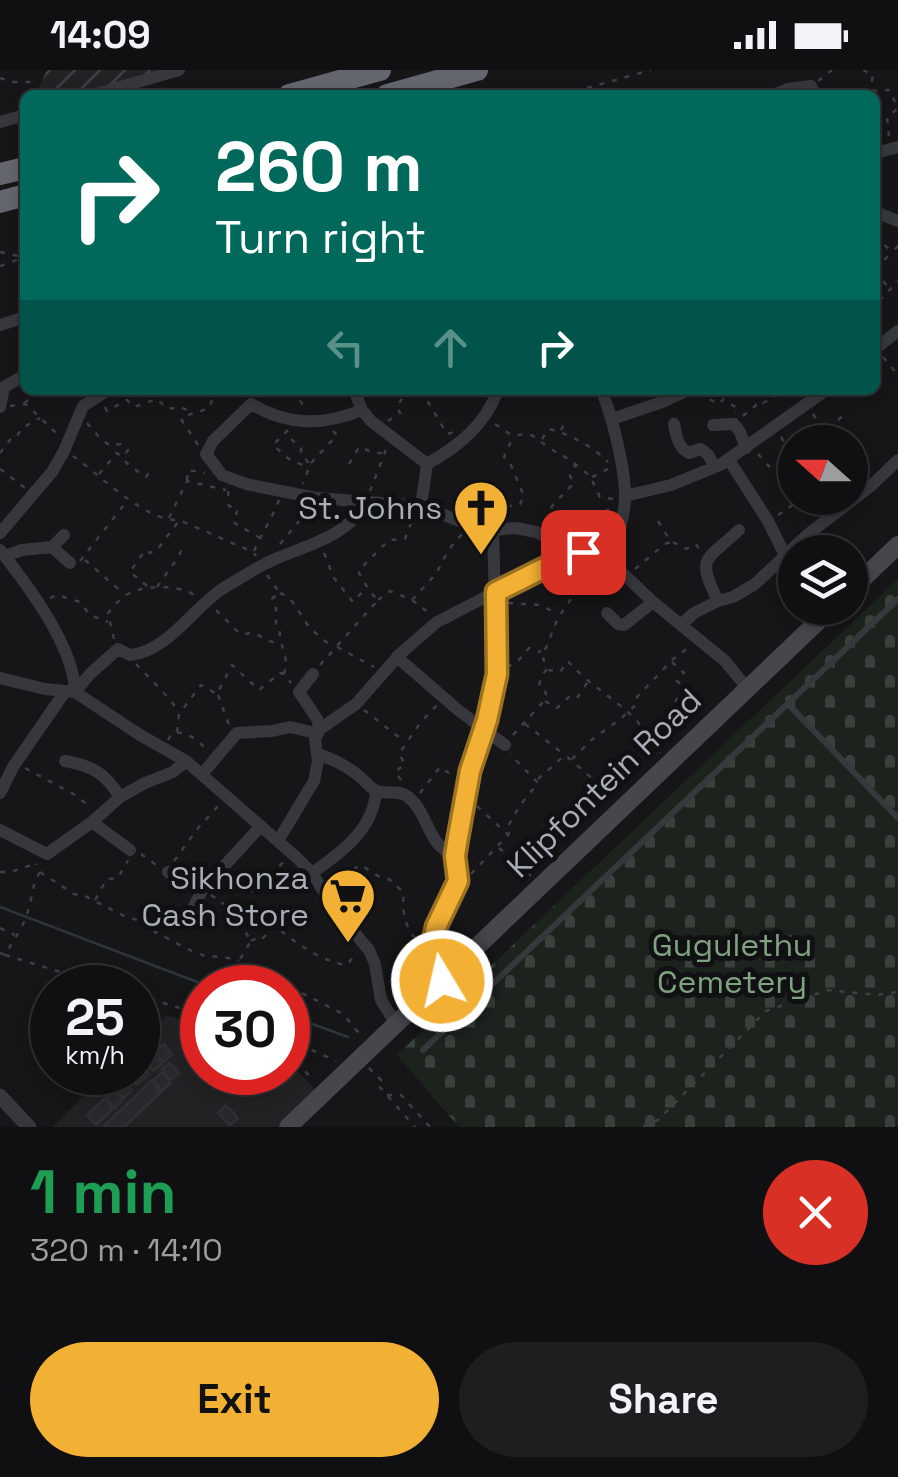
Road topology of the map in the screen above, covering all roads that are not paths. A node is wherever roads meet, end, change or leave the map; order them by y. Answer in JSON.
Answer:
{"nodes":[{"id":1,"x":179,"y":70,"type":"edge"},
{"id":2,"x":380,"y":70,"type":"edge"},
{"id":3,"x":477,"y":70,"type":"edge"},
{"id":4,"x":111,"y":90,"type":"edge"},
{"id":5,"x":307,"y":90,"type":"edge"},
{"id":6,"x":404,"y":90,"type":"edge"},
{"id":7,"x":20,"y":379,"type":"edge"},
{"id":8,"x":100,"y":395,"type":"edge"},
{"id":9,"x":356,"y":395,"type":"edge"},
{"id":10,"x":496,"y":395,"type":"edge"},
{"id":11,"x":603,"y":395,"type":"edge"},
{"id":12,"x":677,"y":395,"type":"edge"},
{"id":13,"x":819,"y":395,"type":"edge"},
{"id":14,"x":1,"y":396,"type":"edge"},
{"id":15,"x":362,"y":410,"type":"junction"},
{"id":16,"x":612,"y":419,"type":"junction"},
{"id":17,"x":674,"y":424,"type":"dead end"},
{"id":18,"x":713,"y":425,"type":"dead end"},
{"id":19,"x":749,"y":446,"type":"junction"},
{"id":20,"x":730,"y":460,"type":"junction"},
{"id":21,"x":898,"y":460,"type":"edge"},
{"id":22,"x":427,"y":464,"type":"junction"},
{"id":23,"x":713,"y":468,"type":"junction"},
{"id":24,"x":364,"y":502,"type":"junction"},
{"id":25,"x":624,"y":502,"type":"junction"},
{"id":26,"x":418,"y":506,"type":"junction"},
{"id":27,"x":497,"y":530,"type":"junction"},
{"id":28,"x":739,"y":530,"type":"dead end"},
{"id":29,"x":0,"y":533,"type":"edge"},
{"id":30,"x":64,"y":535,"type":"dead end"},
{"id":31,"x":808,"y":535,"type":"edge"},
{"id":32,"x":778,"y":540,"type":"edge"},
{"id":33,"x":898,"y":545,"type":"edge"},
{"id":34,"x":52,"y":548,"type":"junction"},
{"id":35,"x":577,"y":551,"type":"junction"},
{"id":36,"x":2,"y":553,"type":"edge"},
{"id":37,"x":606,"y":559,"type":"junction"},
{"id":38,"x":77,"y":560,"type":"road end"},
{"id":39,"x":778,"y":564,"type":"edge"},
{"id":40,"x":868,"y":574,"type":"edge"},
{"id":41,"x":497,"y":598,"type":"junction"},
{"id":42,"x":898,"y":598,"type":"edge"},
{"id":43,"x":718,"y":601,"type":"junction"},
{"id":44,"x":653,"y":602,"type":"junction"},
{"id":45,"x":608,"y":613,"type":"dead end"},
{"id":46,"x":681,"y":625,"type":"junction"},
{"id":47,"x":814,"y":625,"type":"edge"},
{"id":48,"x":397,"y":657,"type":"junction"},
{"id":49,"x":313,"y":674,"type":"road end"},
{"id":50,"x":0,"y":678,"type":"edge"},
{"id":51,"x":747,"y":688,"type":"junction"},
{"id":52,"x":70,"y":693,"type":"junction"},
{"id":53,"x":788,"y":704,"type":"junction"},
{"id":54,"x":484,"y":730,"type":"junction"},
{"id":55,"x":318,"y":731,"type":"junction"},
{"id":56,"x":506,"y":745,"type":"road end"},
{"id":57,"x":318,"y":754,"type":"junction"},
{"id":58,"x":66,"y":761,"type":"dead end"},
{"id":59,"x":186,"y":761,"type":"junction"},
{"id":60,"x":202,"y":774,"type":"junction"},
{"id":61,"x":376,"y":791,"type":"junction"},
{"id":62,"x":0,"y":793,"type":"edge"},
{"id":63,"x":120,"y":797,"type":"junction"},
{"id":64,"x":898,"y":818,"type":"edge"},
{"id":65,"x":96,"y":819,"type":"junction"},
{"id":66,"x":261,"y":826,"type":"junction"},
{"id":67,"x":0,"y":830,"type":"edge"},
{"id":68,"x":278,"y":840,"type":"junction"},
{"id":69,"x":130,"y":850,"type":"road end"},
{"id":70,"x":455,"y":856,"type":"junction"},
{"id":71,"x":168,"y":872,"type":"road end"},
{"id":72,"x":312,"y":873,"type":"junction"},
{"id":73,"x":203,"y":889,"type":"junction"},
{"id":74,"x":185,"y":923,"type":"road end"},
{"id":75,"x":442,"y":981,"type":"junction"},
{"id":76,"x":396,"y":1024,"type":"junction"},
{"id":77,"x":423,"y":1050,"type":"dead end"},
{"id":78,"x":0,"y":1096,"type":"edge"},
{"id":79,"x":6,"y":1114,"type":"edge"},
{"id":80,"x":30,"y":1127,"type":"edge"},
{"id":81,"x":288,"y":1127,"type":"edge"}],
"edges":[{"from":1,"to":4,"type":"street"},
{"from":2,"to":5,"type":"highway"},
{"from":3,"to":6,"type":"highway"},
{"from":7,"to":14,"type":"street"},
{"from":8,"to":29,"type":"street"},
{"from":9,"to":15,"type":"street"},
{"from":10,"to":22,"type":"street"},
{"from":11,"to":16,"type":"street"},
{"from":12,"to":16,"type":"street"},
{"from":13,"to":19,"type":"street"},
{"from":15,"to":22,"type":"street"},
{"from":15,"to":24,"type":"street"},
{"from":16,"to":25,"type":"street"},
{"from":17,"to":23,"type":"street"},
{"from":18,"to":19,"type":"street"},
{"from":19,"to":20,"type":"street"},
{"from":20,"to":23,"type":"street"},
{"from":20,"to":32,"type":"street"},
{"from":21,"to":31,"type":"street"},
{"from":22,"to":26,"type":"street"},
{"from":23,"to":25,"type":"street"},
{"from":24,"to":26,"type":"street"},
{"from":24,"to":52,"type":"street"},
{"from":25,"to":37,"type":"street"},
{"from":26,"to":27,"type":"street"},
{"from":27,"to":35,"type":"street"},
{"from":27,"to":41,"type":"street"},
{"from":28,"to":43,"type":"street"},
{"from":30,"to":34,"type":"street"},
{"from":33,"to":40,"type":"main road"},
{"from":34,"to":36,"type":"street"},
{"from":34,"to":38,"type":"street"},
{"from":35,"to":37,"type":"street"},
{"from":35,"to":41,"type":"street"},
{"from":36,"to":52,"type":"street"},
{"from":37,"to":44,"type":"street"},
{"from":39,"to":43,"type":"street"},
{"from":41,"to":48,"type":"street"},
{"from":41,"to":54,"type":"street"},
{"from":42,"to":53,"type":"lane"},
{"from":43,"to":46,"type":"street"},
{"from":44,"to":45,"type":"street"},
{"from":44,"to":46,"type":"street"},
{"from":46,"to":51,"type":"street"},
{"from":47,"to":51,"type":"main road","name":"Klipfontein Road"},
{"from":48,"to":54,"type":"street"},
{"from":48,"to":55,"type":"street"},
{"from":49,"to":55,"type":"street"},
{"from":50,"to":52,"type":"street"},
{"from":51,"to":75,"type":"main road","name":"Klipfontein Road"},
{"from":52,"to":59,"type":"street"},
{"from":52,"to":62,"type":"street"},
{"from":53,"to":64,"type":"lane"},
{"from":53,"to":77,"type":"lane"},
{"from":54,"to":56,"type":"street"},
{"from":54,"to":70,"type":"street"},
{"from":55,"to":57,"type":"street"},
{"from":55,"to":60,"type":"street"},
{"from":57,"to":61,"type":"street"},
{"from":57,"to":68,"type":"street"},
{"from":58,"to":63,"type":"street"},
{"from":59,"to":60,"type":"street"},
{"from":59,"to":63,"type":"street"},
{"from":60,"to":66,"type":"street"},
{"from":61,"to":70,"type":"street"},
{"from":61,"to":72,"type":"street"},
{"from":63,"to":65,"type":"street"},
{"from":65,"to":67,"type":"street"},
{"from":65,"to":69,"type":"street"},
{"from":66,"to":68,"type":"street"},
{"from":66,"to":73,"type":"street"},
{"from":68,"to":72,"type":"street"},
{"from":70,"to":75,"type":"street"},
{"from":71,"to":73,"type":"street"},
{"from":72,"to":76,"type":"street"},
{"from":73,"to":74,"type":"street"},
{"from":75,"to":76,"type":"main road","name":"Klipfontein Road"},
{"from":76,"to":81,"type":"main road","name":"Klipfontein Road"},
{"from":78,"to":79,"type":"street"},
{"from":79,"to":80,"type":"street"}]}
